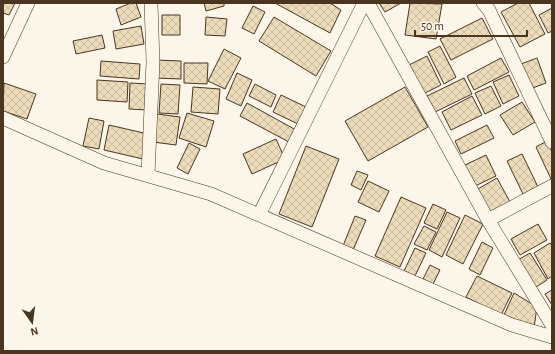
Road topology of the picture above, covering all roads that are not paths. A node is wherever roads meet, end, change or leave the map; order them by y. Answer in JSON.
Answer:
{"nodes":[{"id":1,"x":28,"y":3,"type":"edge"},
{"id":2,"x":152,"y":3,"type":"edge"},
{"id":3,"x":364,"y":3,"type":"edge"},
{"id":4,"x":368,"y":3,"type":"edge"},
{"id":5,"x":483,"y":3,"type":"edge"},
{"id":6,"x":3,"y":57,"type":"edge"},
{"id":7,"x":3,"y":118,"type":"edge"},
{"id":8,"x":552,"y":142,"type":"edge"},
{"id":9,"x":148,"y":175,"type":"junction"},
{"id":10,"x":552,"y":186,"type":"edge"},
{"id":11,"x":259,"y":215,"type":"junction"},
{"id":12,"x":488,"y":220,"type":"junction"},
{"id":13,"x":552,"y":325,"type":"edge"},
{"id":14,"x":552,"y":337,"type":"edge"}],
"edges":[{"from":1,"to":6,"type":"street"},
{"from":2,"to":9,"type":"street"},
{"from":3,"to":11,"type":"street"},
{"from":4,"to":12,"type":"street"},
{"from":5,"to":8,"type":"street"},
{"from":7,"to":9,"type":"street"},
{"from":9,"to":11,"type":"street"},
{"from":10,"to":12,"type":"street"},
{"from":11,"to":14,"type":"street"},
{"from":12,"to":13,"type":"street"}]}
